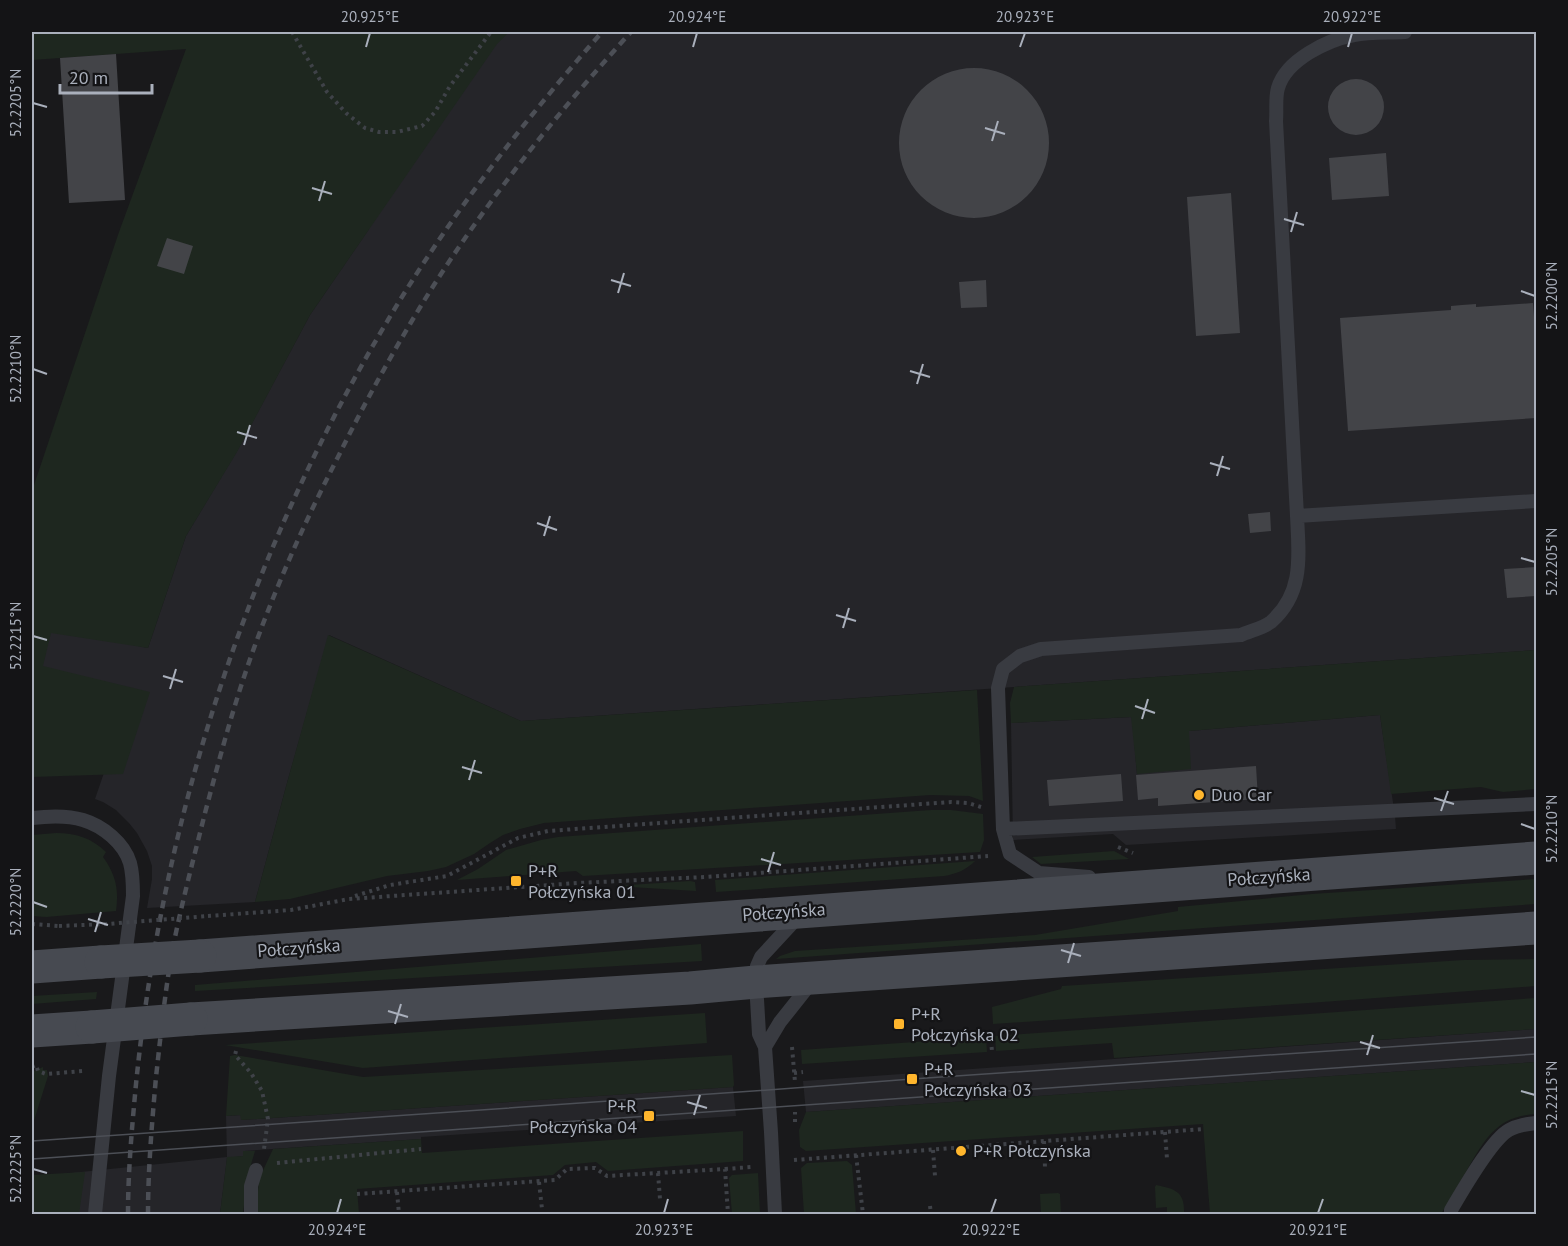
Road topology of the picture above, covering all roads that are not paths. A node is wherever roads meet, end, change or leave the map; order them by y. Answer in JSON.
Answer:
{"nodes":[{"id":1,"x":1405,"y":32,"type":"edge"},
{"id":2,"x":1536,"y":501,"type":"edge"},
{"id":3,"x":1297,"y":516,"type":"junction"},
{"id":4,"x":1536,"y":804,"type":"edge"},
{"id":5,"x":32,"y":818,"type":"edge"},
{"id":6,"x":1003,"y":829,"type":"junction"},
{"id":7,"x":1536,"y":858,"type":"edge"},
{"id":8,"x":1187,"y":883,"type":"junction"},
{"id":9,"x":804,"y":910,"type":"junction"},
{"id":10,"x":1536,"y":928,"type":"edge"},
{"id":11,"x":32,"y":968,"type":"edge"},
{"id":12,"x":815,"y":978,"type":"junction"},
{"id":13,"x":756,"y":982,"type":"junction"},
{"id":14,"x":32,"y":1031,"type":"edge"},
{"id":15,"x":765,"y":1047,"type":"junction"},
{"id":16,"x":1536,"y":1123,"type":"edge"},
{"id":17,"x":256,"y":1170,"type":"road end"},
{"id":18,"x":95,"y":1215,"type":"edge"},
{"id":19,"x":251,"y":1215,"type":"edge"},
{"id":20,"x":776,"y":1215,"type":"edge"},
{"id":21,"x":1451,"y":1215,"type":"edge"}],
"edges":[{"from":1,"to":3,"type":"lane"},
{"from":2,"to":3,"type":"lane"},
{"from":3,"to":6,"type":"lane"},
{"from":4,"to":6,"type":"lane"},
{"from":5,"to":18,"type":"lane"},
{"from":6,"to":8,"type":"lane"},
{"from":7,"to":8,"type":"main road","name":"Połczyńska"},
{"from":8,"to":9,"type":"main road","name":"Połczyńska"},
{"from":9,"to":11,"type":"main road","name":"Połczyńska","bridge":true},
{"from":9,"to":13,"type":"lane"},
{"from":10,"to":12,"type":"main road"},
{"from":12,"to":13,"type":"main road"},
{"from":12,"to":15,"type":"lane"},
{"from":13,"to":14,"type":"main road","bridge":true},
{"from":13,"to":15,"type":"lane"},
{"from":15,"to":20,"type":"lane"},
{"from":16,"to":21,"type":"lane"},
{"from":17,"to":19,"type":"lane"}]}
